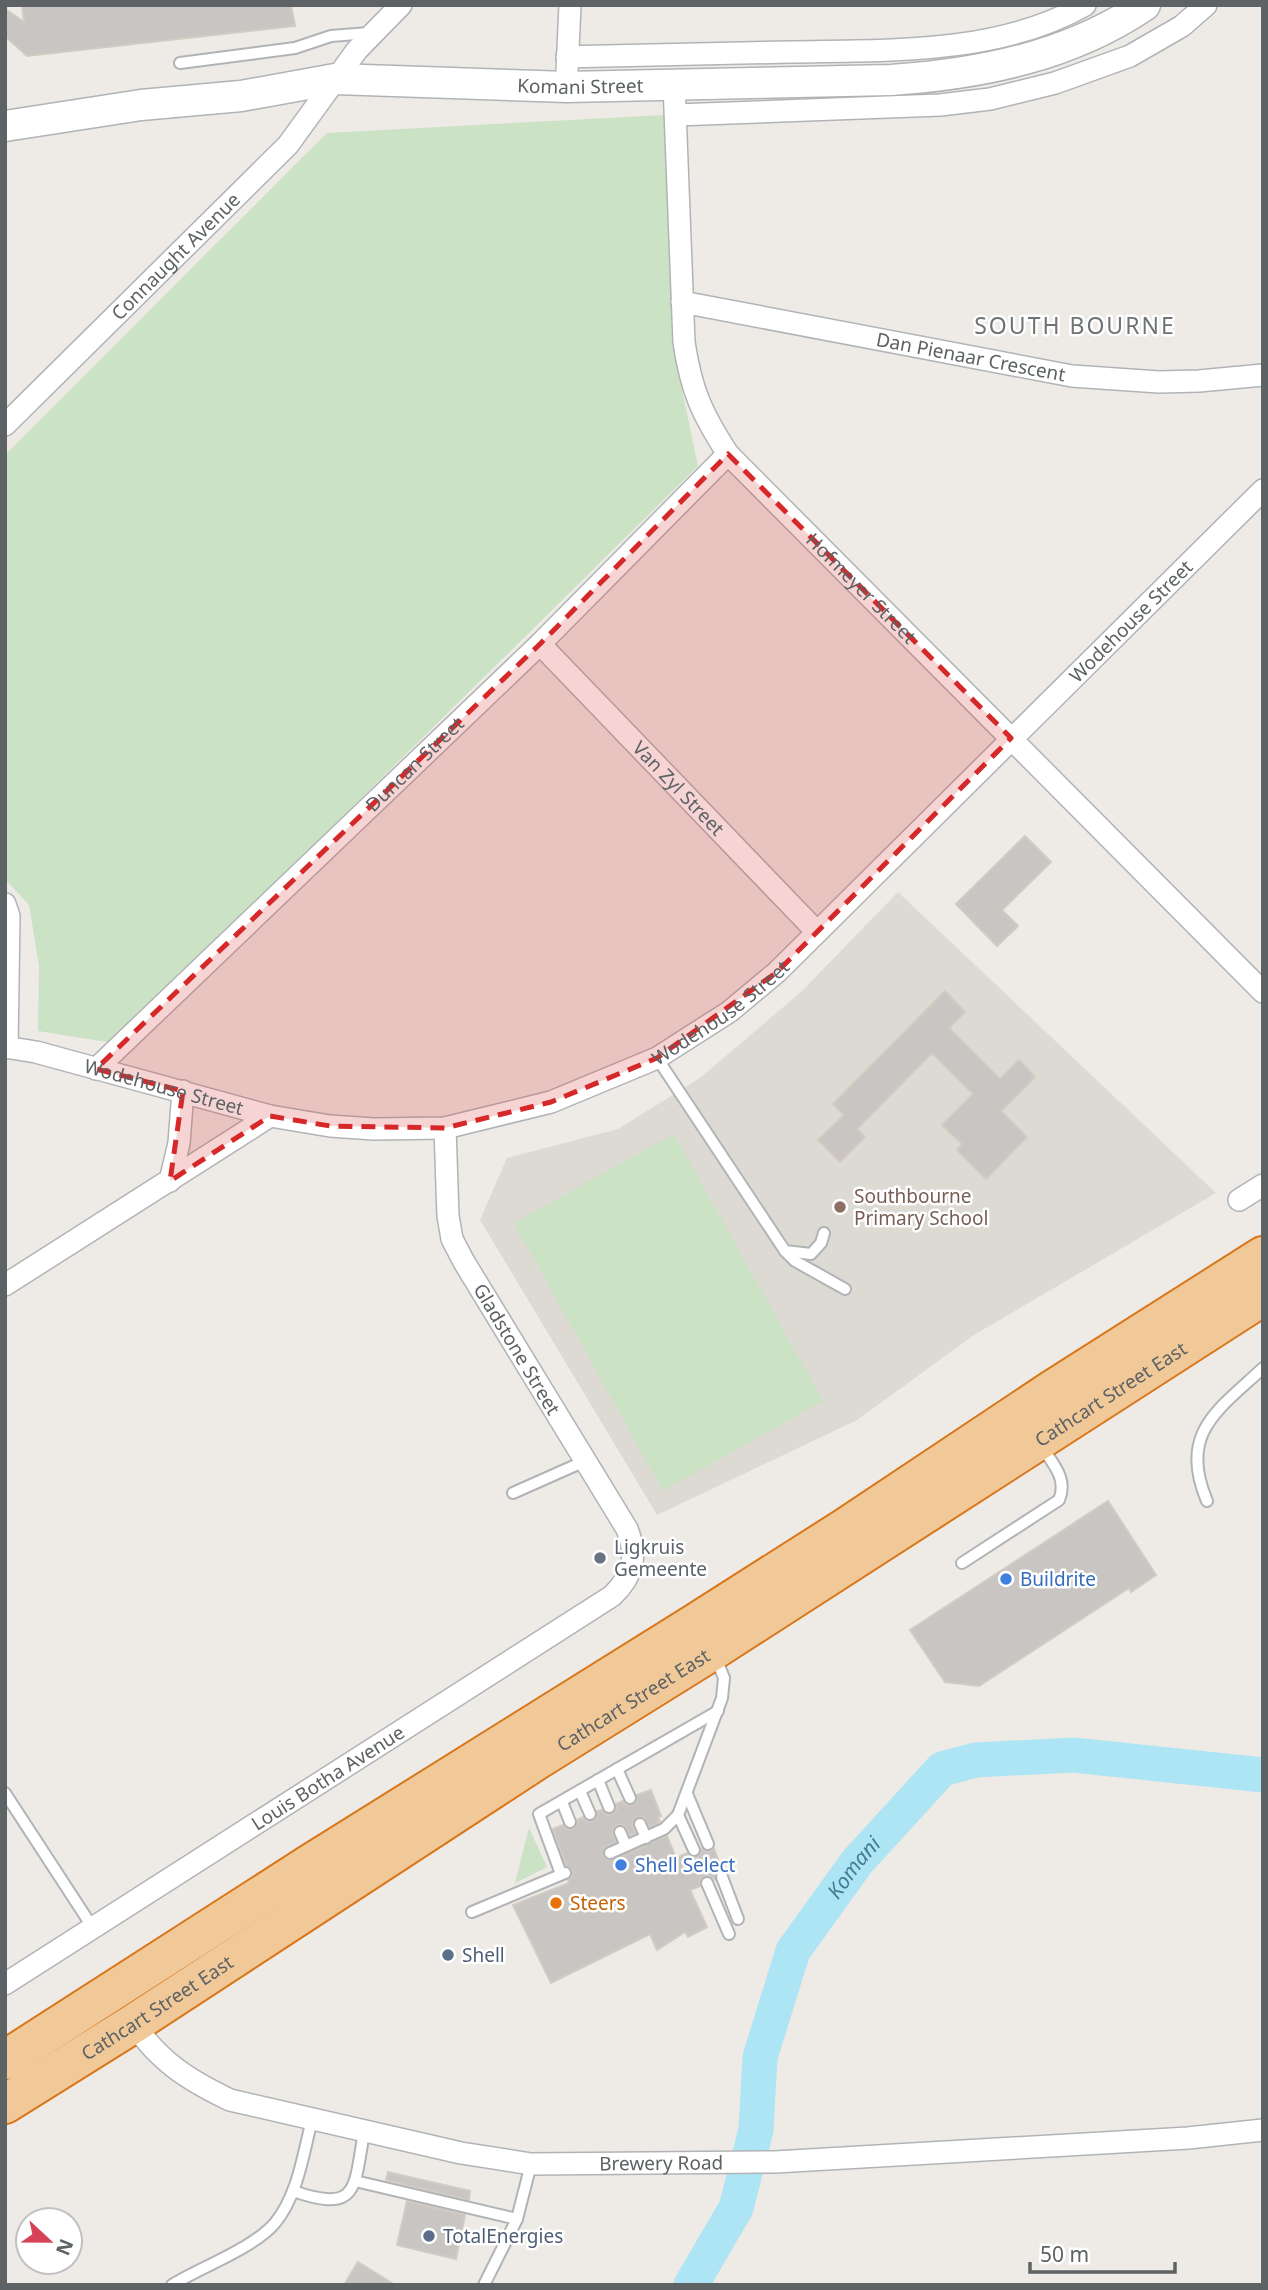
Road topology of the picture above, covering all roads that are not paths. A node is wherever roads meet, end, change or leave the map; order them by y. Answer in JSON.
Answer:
{"nodes":[{"id":1,"x":401,"y":5,"type":"edge"},
{"id":2,"x":569,"y":5,"type":"edge"},
{"id":3,"x":1085,"y":5,"type":"edge"},
{"id":4,"x":1145,"y":5,"type":"edge"},
{"id":5,"x":1206,"y":5,"type":"edge"},
{"id":6,"x":372,"y":33,"type":"junction"},
{"id":7,"x":567,"y":57,"type":"junction"},
{"id":8,"x":180,"y":63,"type":"dead end"},
{"id":9,"x":335,"y":79,"type":"junction"},
{"id":10,"x":674,"y":84,"type":"junction"},
{"id":11,"x":567,"y":88,"type":"junction"},
{"id":12,"x":676,"y":115,"type":"junction"},
{"id":13,"x":5,"y":126,"type":"edge"},
{"id":14,"x":682,"y":302,"type":"junction"},
{"id":15,"x":1263,"y":375,"type":"edge"},
{"id":16,"x":5,"y":425,"type":"edge"},
{"id":17,"x":728,"y":454,"type":"junction"},
{"id":18,"x":1263,"y":490,"type":"edge"},
{"id":19,"x":540,"y":644,"type":"junction"},
{"id":20,"x":1011,"y":738,"type":"junction"},
{"id":21,"x":5,"y":904,"type":"edge"},
{"id":22,"x":817,"y":932,"type":"junction"},
{"id":23,"x":1263,"y":992,"type":"edge"},
{"id":24,"x":6,"y":1048,"type":"edge"},
{"id":25,"x":657,"y":1058,"type":"junction"},
{"id":26,"x":96,"y":1069,"type":"junction"},
{"id":27,"x":183,"y":1091,"type":"junction"},
{"id":28,"x":270,"y":1116,"type":"junction"},
{"id":29,"x":445,"y":1128,"type":"junction"},
{"id":30,"x":170,"y":1181,"type":"junction"},
{"id":31,"x":1263,"y":1185,"type":"edge"},
{"id":32,"x":1239,"y":1200,"type":"dead end"},
{"id":33,"x":824,"y":1233,"type":"dead end"},
{"id":34,"x":785,"y":1251,"type":"junction"},
{"id":35,"x":1261,"y":1270,"type":"edge"},
{"id":36,"x":5,"y":1285,"type":"edge"},
{"id":37,"x":845,"y":1289,"type":"dead end"},
{"id":38,"x":1263,"y":1368,"type":"edge"},
{"id":39,"x":1029,"y":1426,"type":"junction"},
{"id":40,"x":585,"y":1461,"type":"junction"},
{"id":41,"x":513,"y":1493,"type":"dead end"},
{"id":42,"x":1207,"y":1501,"type":"dead end"},
{"id":43,"x":633,"y":1556,"type":"joint"},
{"id":44,"x":962,"y":1563,"type":"dead end"},
{"id":45,"x":703,"y":1637,"type":"junction"},
{"id":46,"x":719,"y":1710,"type":"junction"},
{"id":47,"x":617,"y":1769,"type":"junction"},
{"id":48,"x":598,"y":1780,"type":"junction"},
{"id":49,"x":580,"y":1791,"type":"junction"},
{"id":50,"x":5,"y":1793,"type":"edge"},
{"id":51,"x":687,"y":1794,"type":"junction"},
{"id":52,"x":630,"y":1798,"type":"dead end"},
{"id":53,"x":562,"y":1802,"type":"junction"},
{"id":54,"x":609,"y":1807,"type":"dead end"},
{"id":55,"x":590,"y":1814,"type":"dead end"},
{"id":56,"x":678,"y":1815,"type":"junction"},
{"id":57,"x":570,"y":1822,"type":"dead end"},
{"id":58,"x":640,"y":1824,"type":"dead end"},
{"id":59,"x":620,"y":1832,"type":"dead end"},
{"id":60,"x":646,"y":1838,"type":"junction"},
{"id":61,"x":708,"y":1844,"type":"dead end"},
{"id":62,"x":626,"y":1846,"type":"junction"},
{"id":63,"x":694,"y":1850,"type":"dead end"},
{"id":64,"x":610,"y":1853,"type":"dead end"},
{"id":65,"x":722,"y":1877,"type":"dead end"},
{"id":66,"x":708,"y":1883,"type":"dead end"},
{"id":67,"x":472,"y":1912,"type":"dead end"},
{"id":68,"x":738,"y":1919,"type":"dead end"},
{"id":69,"x":93,"y":1928,"type":"junction"},
{"id":70,"x":729,"y":1934,"type":"dead end"},
{"id":71,"x":5,"y":1984,"type":"edge"},
{"id":72,"x":112,"y":1993,"type":"junction"},
{"id":73,"x":133,"y":2024,"type":"junction"},
{"id":74,"x":5,"y":2060,"type":"edge"},
{"id":75,"x":5,"y":2104,"type":"edge"},
{"id":76,"x":312,"y":2120,"type":"junction"},
{"id":77,"x":1263,"y":2130,"type":"edge"},
{"id":78,"x":364,"y":2132,"type":"junction"},
{"id":79,"x":531,"y":2164,"type":"junction"},
{"id":80,"x":355,"y":2181,"type":"junction"},
{"id":81,"x":293,"y":2191,"type":"junction"},
{"id":82,"x":517,"y":2219,"type":"junction"},
{"id":83,"x":172,"y":2285,"type":"edge"},
{"id":84,"x":484,"y":2285,"type":"edge"}],
"edges":[{"from":1,"to":6,"type":"street","name":"Connaught Avenue"},
{"from":2,"to":7,"type":"street"},
{"from":3,"to":7,"type":"street","name":"Komani Street"},
{"from":4,"to":10,"type":"street","name":"Komani Street"},
{"from":5,"to":12,"type":"street"},
{"from":6,"to":8,"type":"lane"},
{"from":6,"to":9,"type":"street","name":"Connaught Avenue"},
{"from":7,"to":11,"type":"street"},
{"from":9,"to":11,"type":"street","name":"Komani Street"},
{"from":9,"to":13,"type":"street","name":"Komani Street"},
{"from":9,"to":16,"type":"street","name":"Connaught Avenue"},
{"from":10,"to":11,"type":"street","name":"Komani Street"},
{"from":10,"to":12,"type":"street","name":"Hofmeyer Street"},
{"from":12,"to":14,"type":"street","name":"Hofmeyer Street"},
{"from":14,"to":15,"type":"street","name":"Dan Pienaar Crescent"},
{"from":14,"to":17,"type":"street","name":"Hofmeyer Street"},
{"from":17,"to":19,"type":"street","name":"Duncan Street"},
{"from":17,"to":20,"type":"street","name":"Hofmeyer Street"},
{"from":18,"to":20,"type":"street","name":"Wodehouse Street"},
{"from":19,"to":22,"type":"street","name":"Van Zyl Street"},
{"from":19,"to":26,"type":"street","name":"Duncan Street"},
{"from":20,"to":22,"type":"street","name":"Wodehouse Street"},
{"from":20,"to":23,"type":"street","name":"Hofmeyer Street"},
{"from":21,"to":24,"type":"street"},
{"from":22,"to":25,"type":"street","name":"Wodehouse Street"},
{"from":24,"to":26,"type":"street","name":"Wodehouse Street"},
{"from":25,"to":29,"type":"street","name":"Wodehouse Street"},
{"from":25,"to":34,"type":"lane"},
{"from":26,"to":27,"type":"street","name":"Wodehouse Street"},
{"from":27,"to":28,"type":"street","name":"Wodehouse Street"},
{"from":27,"to":30,"type":"street"},
{"from":28,"to":29,"type":"street","name":"Wodehouse Street"},
{"from":28,"to":30,"type":"street"},
{"from":29,"to":40,"type":"street","name":"Gladstone Street"},
{"from":30,"to":36,"type":"street"},
{"from":31,"to":32,"type":"street"},
{"from":33,"to":34,"type":"lane"},
{"from":34,"to":37,"type":"lane"},
{"from":35,"to":39,"type":"highway","name":"Cathcart Street East"},
{"from":38,"to":42,"type":"lane"},
{"from":39,"to":44,"type":"lane"},
{"from":39,"to":45,"type":"highway","name":"Cathcart Street East"},
{"from":40,"to":41,"type":"lane"},
{"from":40,"to":43,"type":"street","name":"Gladstone Street"},
{"from":43,"to":69,"type":"street","name":"Louis Botha Avenue"},
{"from":45,"to":46,"type":"lane"},
{"from":45,"to":72,"type":"highway","name":"Cathcart Street East"},
{"from":45,"to":73,"type":"highway","name":"Cathcart Street East"},
{"from":46,"to":47,"type":"lane"},
{"from":46,"to":51,"type":"lane"},
{"from":47,"to":48,"type":"lane"},
{"from":47,"to":52,"type":"lane"},
{"from":48,"to":49,"type":"lane"},
{"from":48,"to":54,"type":"lane"},
{"from":49,"to":53,"type":"lane"},
{"from":49,"to":55,"type":"lane"},
{"from":50,"to":69,"type":"lane"},
{"from":51,"to":56,"type":"lane"},
{"from":51,"to":61,"type":"lane"},
{"from":53,"to":57,"type":"lane"},
{"from":53,"to":67,"type":"lane"},
{"from":56,"to":60,"type":"lane"},
{"from":56,"to":63,"type":"lane"},
{"from":58,"to":60,"type":"lane"},
{"from":59,"to":62,"type":"lane"},
{"from":60,"to":62,"type":"lane"},
{"from":62,"to":64,"type":"lane"},
{"from":65,"to":68,"type":"lane"},
{"from":66,"to":70,"type":"lane"},
{"from":69,"to":71,"type":"street","name":"Louis Botha Avenue"},
{"from":72,"to":73,"type":"street","name":"Brewery Road"},
{"from":72,"to":74,"type":"highway","name":"Cathcart Street East"},
{"from":73,"to":75,"type":"highway","name":"Cathcart Street East"},
{"from":73,"to":76,"type":"street","name":"Brewery Road"},
{"from":76,"to":78,"type":"street","name":"Brewery Road"},
{"from":76,"to":81,"type":"lane"},
{"from":77,"to":79,"type":"street","name":"Brewery Road"},
{"from":78,"to":79,"type":"street","name":"Brewery Road"},
{"from":78,"to":80,"type":"lane"},
{"from":79,"to":82,"type":"lane"},
{"from":80,"to":81,"type":"lane"},
{"from":80,"to":82,"type":"lane"},
{"from":81,"to":83,"type":"lane"},
{"from":82,"to":84,"type":"lane"}]}
